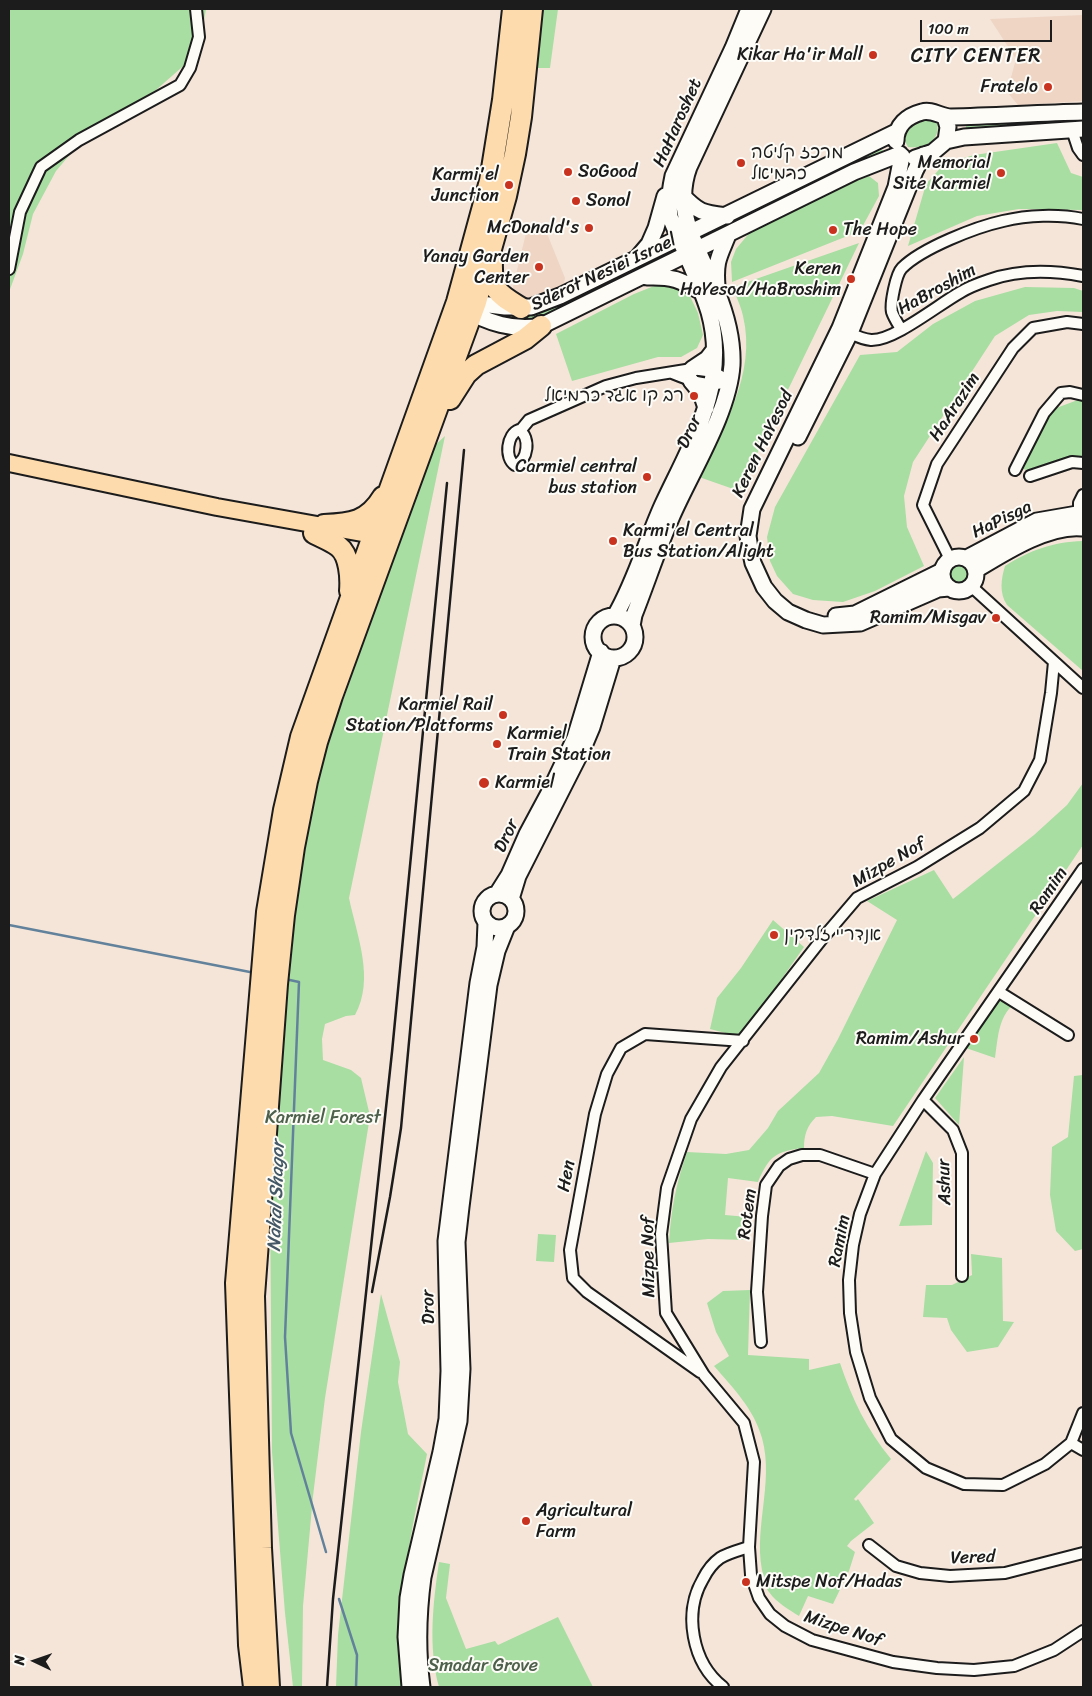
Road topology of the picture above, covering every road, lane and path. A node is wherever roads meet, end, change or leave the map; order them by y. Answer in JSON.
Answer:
{"nodes":[{"id":1,"x":196,"y":9,"type":"edge"},
{"id":2,"x":514,"y":9,"type":"edge"},
{"id":3,"x":532,"y":9,"type":"edge"},
{"id":4,"x":749,"y":9,"type":"edge"},
{"id":5,"x":763,"y":9,"type":"edge"},
{"id":6,"x":1083,"y":112,"type":"edge"},
{"id":7,"x":945,"y":117,"type":"junction"},
{"id":8,"x":1078,"y":129,"type":"edge"},
{"id":9,"x":896,"y":132,"type":"junction"},
{"id":10,"x":946,"y":141,"type":"junction"},
{"id":11,"x":901,"y":155,"type":"junction"},
{"id":12,"x":1083,"y":155,"type":"edge"},
{"id":13,"x":923,"y":156,"type":"junction"},
{"id":14,"x":874,"y":164,"type":"junction"},
{"id":15,"x":673,"y":176,"type":"junction"},
{"id":16,"x":896,"y":187,"type":"junction"},
{"id":17,"x":682,"y":195,"type":"junction"},
{"id":18,"x":727,"y":216,"type":"junction"},
{"id":19,"x":1083,"y":219,"type":"edge"},
{"id":20,"x":685,"y":235,"type":"junction"},
{"id":21,"x":728,"y":235,"type":"junction"},
{"id":22,"x":492,"y":245,"type":"junction"},
{"id":23,"x":692,"y":252,"type":"junction"},
{"id":24,"x":637,"y":258,"type":"junction"},
{"id":25,"x":9,"y":269,"type":"edge"},
{"id":26,"x":1083,"y":276,"type":"edge"},
{"id":27,"x":642,"y":278,"type":"junction"},
{"id":28,"x":702,"y":292,"type":"junction"},
{"id":29,"x":718,"y":294,"type":"junction"},
{"id":30,"x":468,"y":306,"type":"junction"},
{"id":31,"x":521,"y":308,"type":"junction"},
{"id":32,"x":1083,"y":324,"type":"edge"},
{"id":33,"x":541,"y":326,"type":"junction"},
{"id":34,"x":901,"y":329,"type":"junction"},
{"id":35,"x":845,"y":331,"type":"junction"},
{"id":36,"x":714,"y":350,"type":"junction"},
{"id":37,"x":691,"y":375,"type":"junction"},
{"id":38,"x":713,"y":377,"type":"junction"},
{"id":39,"x":729,"y":381,"type":"junction"},
{"id":40,"x":1083,"y":395,"type":"edge"},
{"id":41,"x":706,"y":408,"type":"junction"},
{"id":42,"x":520,"y":431,"type":"dead end"},
{"id":43,"x":424,"y":444,"type":"junction"},
{"id":44,"x":9,"y":463,"type":"edge"},
{"id":45,"x":1083,"y":463,"type":"edge"},
{"id":46,"x":1014,"y":470,"type":"dead end"},
{"id":47,"x":1030,"y":476,"type":"dead end"},
{"id":48,"x":394,"y":480,"type":"junction"},
{"id":49,"x":1083,"y":495,"type":"edge"},
{"id":50,"x":1081,"y":520,"type":"edge"},
{"id":51,"x":319,"y":529,"type":"junction"},
{"id":52,"x":377,"y":542,"type":"junction"},
{"id":53,"x":967,"y":558,"type":"junction"},
{"id":54,"x":649,"y":559,"type":"junction"},
{"id":55,"x":946,"y":565,"type":"junction"},
{"id":56,"x":976,"y":570,"type":"junction"},
{"id":57,"x":971,"y":586,"type":"junction"},
{"id":58,"x":949,"y":588,"type":"junction"},
{"id":59,"x":350,"y":599,"type":"junction"},
{"id":60,"x":615,"y":616,"type":"junction"},
{"id":61,"x":632,"y":626,"type":"junction"},
{"id":62,"x":607,"y":655,"type":"junction"},
{"id":63,"x":1054,"y":662,"type":"junction"},
{"id":64,"x":1083,"y":688,"type":"edge"},
{"id":65,"x":1083,"y":870,"type":"edge"},
{"id":66,"x":1079,"y":884,"type":"edge"},
{"id":67,"x":504,"y":897,"type":"junction"},
{"id":68,"x":486,"y":923,"type":"junction"},
{"id":69,"x":507,"y":926,"type":"junction"},
{"id":70,"x":270,"y":976,"type":"junction"},
{"id":71,"x":998,"y":992,"type":"junction"},
{"id":72,"x":1068,"y":1035,"type":"dead end"},
{"id":73,"x":743,"y":1041,"type":"junction"},
{"id":74,"x":923,"y":1100,"type":"junction"},
{"id":75,"x":875,"y":1174,"type":"junction"},
{"id":76,"x":962,"y":1276,"type":"dead end"},
{"id":77,"x":761,"y":1342,"type":"dead end"},
{"id":78,"x":704,"y":1374,"type":"junction"},
{"id":79,"x":1083,"y":1413,"type":"edge"},
{"id":80,"x":1071,"y":1443,"type":"junction"},
{"id":81,"x":1083,"y":1450,"type":"edge"},
{"id":82,"x":869,"y":1545,"type":"dead end"},
{"id":83,"x":749,"y":1547,"type":"junction"},
{"id":84,"x":1083,"y":1553,"type":"edge"},
{"id":85,"x":1083,"y":1631,"type":"edge"},
{"id":86,"x":254,"y":1687,"type":"edge"},
{"id":87,"x":269,"y":1687,"type":"edge"},
{"id":88,"x":410,"y":1687,"type":"edge"},
{"id":89,"x":422,"y":1687,"type":"edge"},
{"id":90,"x":722,"y":1687,"type":"edge"}],
"edges":[{"from":1,"to":25,"type":"street"},
{"from":2,"to":30,"type":"highway"},
{"from":3,"to":22,"type":"highway"},
{"from":4,"to":15,"type":"street","name":"HaHaroshet"},
{"from":5,"to":17,"type":"street","name":"HaHaroshet"},
{"from":6,"to":7,"type":"street"},
{"from":7,"to":9,"type":"street"},
{"from":7,"to":10,"type":"street"},
{"from":8,"to":10,"type":"street"},
{"from":8,"to":12,"type":"street"},
{"from":9,"to":11,"type":"street"},
{"from":9,"to":18,"type":"street","name":"Sderot Nesiei Israel"},
{"from":10,"to":13,"type":"street"},
{"from":11,"to":13,"type":"street"},
{"from":11,"to":14,"type":"street","name":"Sderot Nesiei Israel"},
{"from":11,"to":16,"type":"street","name":"Keren HaYesod"},
{"from":13,"to":35,"type":"street","name":"Keren HaYesod"},
{"from":14,"to":16,"type":"street"},
{"from":14,"to":21,"type":"street","name":"Sderot Nesiei Israel"},
{"from":15,"to":20,"type":"street","name":"HaHaroshet"},
{"from":15,"to":24,"type":"street"},
{"from":16,"to":35,"type":"street","name":"Keren HaYesod"},
{"from":17,"to":18,"type":"street"},
{"from":17,"to":20,"type":"street","name":"HaHaroshet"},
{"from":18,"to":20,"type":"street","name":"Sderot Nesiei Israel"},
{"from":19,"to":34,"type":"street"},
{"from":20,"to":23,"type":"street","name":"HaHaroshet"},
{"from":20,"to":24,"type":"street","name":"Sderot Nesiei Israel"},
{"from":21,"to":23,"type":"street","name":"Sderot Nesiei Israel"},
{"from":21,"to":29,"type":"street"},
{"from":22,"to":30,"type":"highway"},
{"from":22,"to":31,"type":"highway"},
{"from":23,"to":27,"type":"street","name":"Sderot Nesiei Israel"},
{"from":23,"to":28,"type":"street","name":"Dror"},
{"from":23,"to":29,"type":"street","name":"Dror"},
{"from":24,"to":31,"type":"street","name":"Sderot Nesiei Israel"},
{"from":26,"to":34,"type":"street","name":"HaBroshim"},
{"from":27,"to":28,"type":"street"},
{"from":27,"to":33,"type":"street","name":"Sderot Nesiei Israel"},
{"from":28,"to":36,"type":"street","name":"Dror"},
{"from":29,"to":39,"type":"street","name":"Dror"},
{"from":30,"to":31,"type":"street","name":"Sderot Nesiei Israel"},
{"from":30,"to":33,"type":"street","name":"Sderot Nesiei Israel"},
{"from":30,"to":43,"type":"highway"},
{"from":30,"to":48,"type":"highway"},
{"from":32,"to":55,"type":"street","name":"HaArazim"},
{"from":33,"to":43,"type":"highway"},
{"from":34,"to":35,"type":"street","name":"HaBroshim"},
{"from":35,"to":55,"type":"street","name":"Keren HaYesod"},
{"from":35,"to":58,"type":"street","name":"Keren HaYesod"},
{"from":36,"to":37,"type":"street"},
{"from":36,"to":38,"type":"street","name":"Dror"},
{"from":37,"to":38,"type":"street"},
{"from":37,"to":41,"type":"street"},
{"from":37,"to":42,"type":"street"},
{"from":38,"to":39,"type":"street"},
{"from":38,"to":41,"type":"street","name":"Dror"},
{"from":39,"to":54,"type":"street","name":"Dror"},
{"from":40,"to":46,"type":"street"},
{"from":41,"to":54,"type":"street","name":"Dror"},
{"from":43,"to":52,"type":"highway"},
{"from":44,"to":51,"type":"main road"},
{"from":45,"to":47,"type":"street"},
{"from":48,"to":51,"type":"highway"},
{"from":48,"to":52,"type":"highway"},
{"from":49,"to":50,"type":"street"},
{"from":50,"to":53,"type":"street","name":"HaPisga"},
{"from":50,"to":56,"type":"street","name":"HaPisga"},
{"from":51,"to":52,"type":"main road"},
{"from":51,"to":59,"type":"highway"},
{"from":52,"to":59,"type":"highway"},
{"from":52,"to":70,"type":"highway"},
{"from":53,"to":55,"type":"street"},
{"from":53,"to":56,"type":"street"},
{"from":54,"to":60,"type":"street","name":"Dror"},
{"from":54,"to":61,"type":"street","name":"Dror"},
{"from":55,"to":58,"type":"street"},
{"from":56,"to":57,"type":"street"},
{"from":57,"to":58,"type":"street"},
{"from":57,"to":63,"type":"street"},
{"from":59,"to":70,"type":"highway"},
{"from":60,"to":61,"type":"street"},
{"from":60,"to":62,"type":"street"},
{"from":61,"to":62,"type":"street"},
{"from":62,"to":67,"type":"street","name":"Dror"},
{"from":63,"to":64,"type":"street"},
{"from":63,"to":73,"type":"street","name":"Mizpe Nof"},
{"from":65,"to":66,"type":"street","name":"Ramim"},
{"from":66,"to":71,"type":"street","name":"Ramim"},
{"from":67,"to":68,"type":"street"},
{"from":67,"to":69,"type":"street"},
{"from":68,"to":69,"type":"street"},
{"from":68,"to":88,"type":"street","name":"Dror"},
{"from":69,"to":89,"type":"street","name":"Dror"},
{"from":70,"to":86,"type":"highway"},
{"from":70,"to":87,"type":"highway"},
{"from":71,"to":72,"type":"street"},
{"from":71,"to":74,"type":"street","name":"Ramim"},
{"from":73,"to":78,"type":"street","name":"Mizpe Nof"},
{"from":73,"to":78,"type":"street","name":"Hen"},
{"from":74,"to":75,"type":"street","name":"Ramim"},
{"from":74,"to":76,"type":"street","name":"Ashur"},
{"from":75,"to":77,"type":"street","name":"Rotem"},
{"from":75,"to":80,"type":"street","name":"Ramim"},
{"from":78,"to":83,"type":"street","name":"Mizpe Nof"},
{"from":79,"to":80,"type":"street","name":"Ramim"},
{"from":80,"to":81,"type":"street"},
{"from":82,"to":84,"type":"street","name":"Vered"},
{"from":83,"to":85,"type":"street","name":"Mizpe Nof"},
{"from":83,"to":90,"type":"street"}]}
